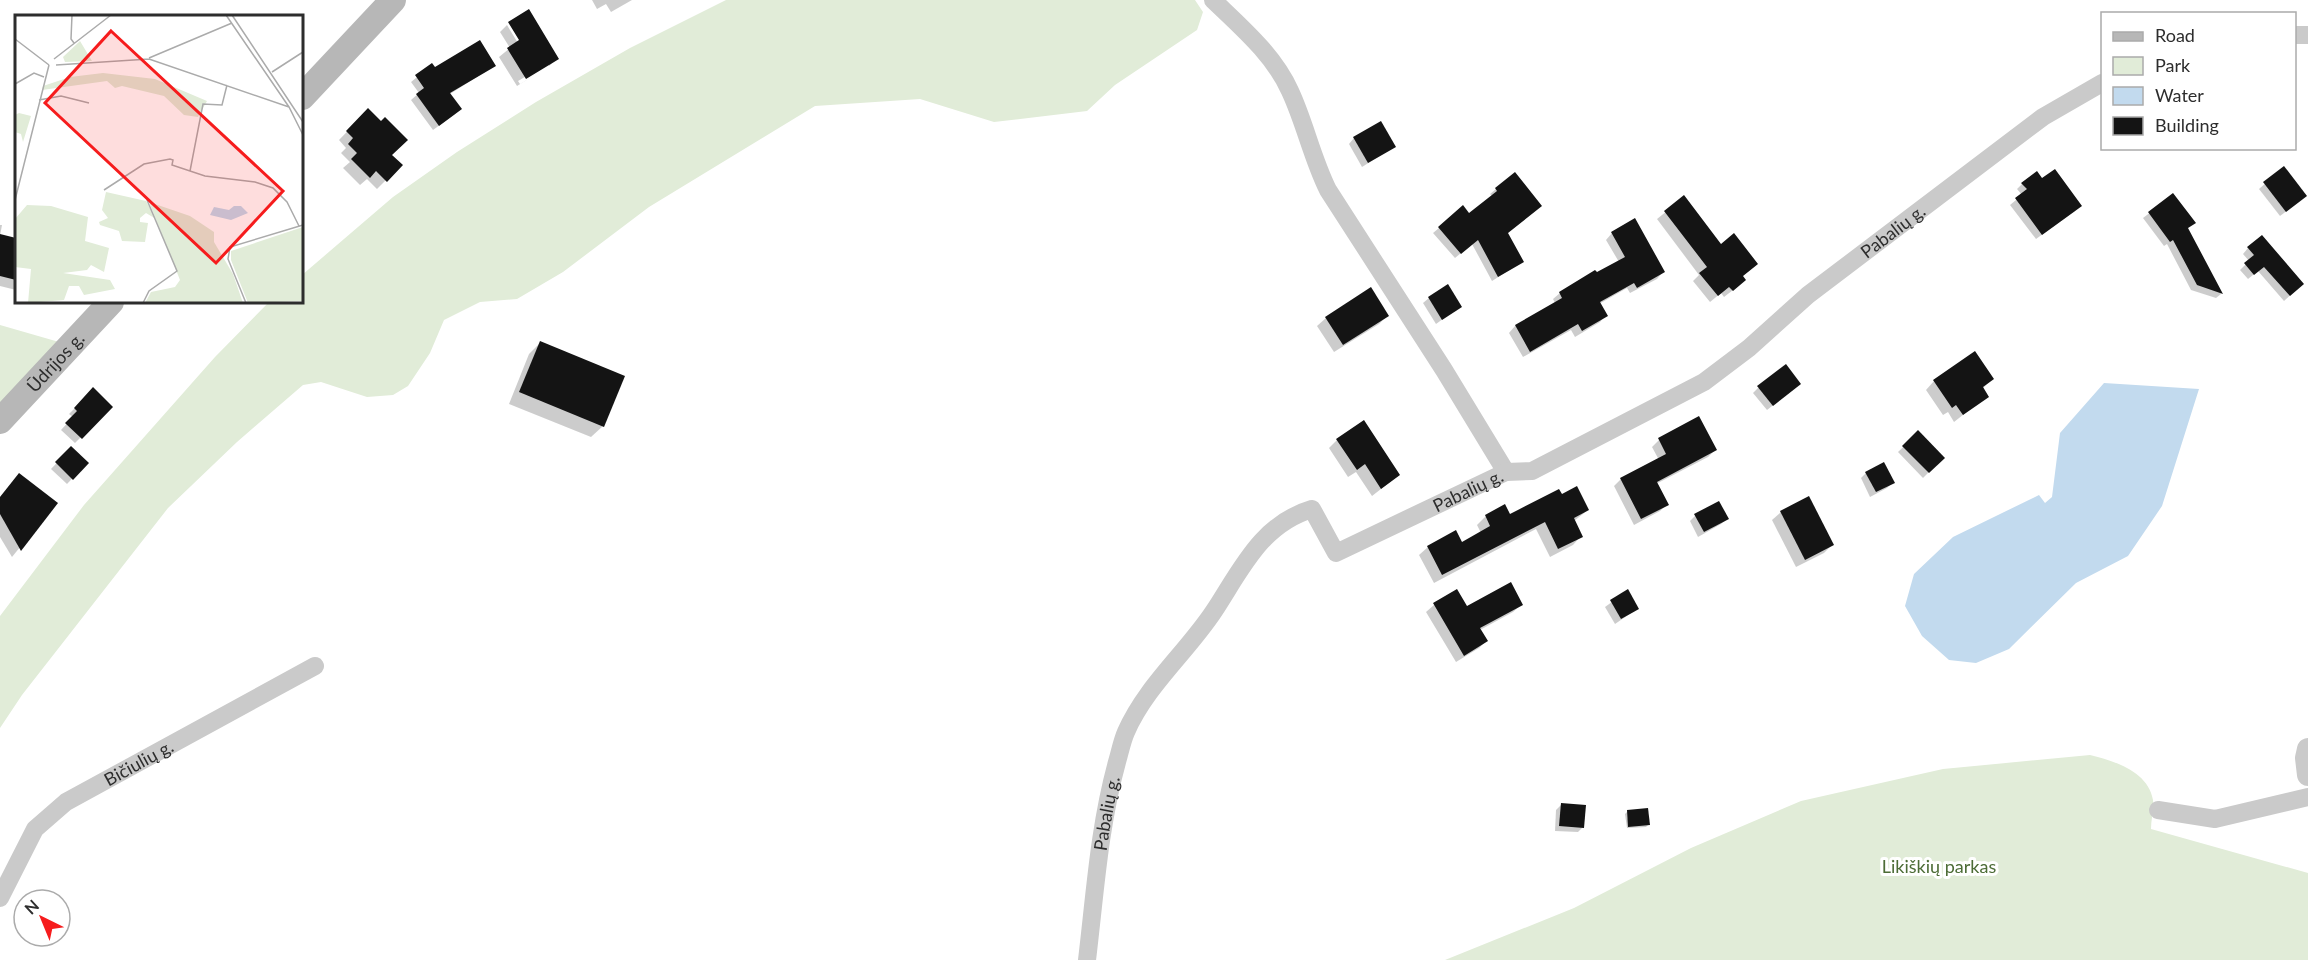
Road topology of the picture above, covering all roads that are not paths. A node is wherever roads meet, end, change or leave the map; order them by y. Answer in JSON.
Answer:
{"nodes":[{"id":1,"x":393,"y":0,"type":"edge"},
{"id":2,"x":1213,"y":0,"type":"edge"},
{"id":3,"x":2101,"y":84,"type":"edge"},
{"id":4,"x":303,"y":96,"type":"edge"},
{"id":5,"x":110,"y":303,"type":"edge"},
{"id":6,"x":0,"y":421,"type":"edge"},
{"id":7,"x":1506,"y":472,"type":"junction"},
{"id":8,"x":315,"y":666,"type":"dead end"},
{"id":9,"x":2308,"y":748,"type":"edge"},
{"id":10,"x":2308,"y":776,"type":"edge"},
{"id":11,"x":2308,"y":797,"type":"edge"},
{"id":12,"x":2158,"y":810,"type":"dead end"},
{"id":13,"x":0,"y":898,"type":"edge"},
{"id":14,"x":1087,"y":960,"type":"edge"}],
"edges":[{"from":1,"to":4,"type":"main road"},
{"from":2,"to":7,"type":"street"},
{"from":3,"to":7,"type":"street","name":"Pabalių g."},
{"from":5,"to":6,"type":"main road","name":"Ūdrijos g."},
{"from":7,"to":14,"type":"street","name":"Pabalių g."},
{"from":8,"to":13,"type":"street","name":"Bičiulių g."},
{"from":9,"to":10,"type":"street"},
{"from":11,"to":12,"type":"street"}]}
